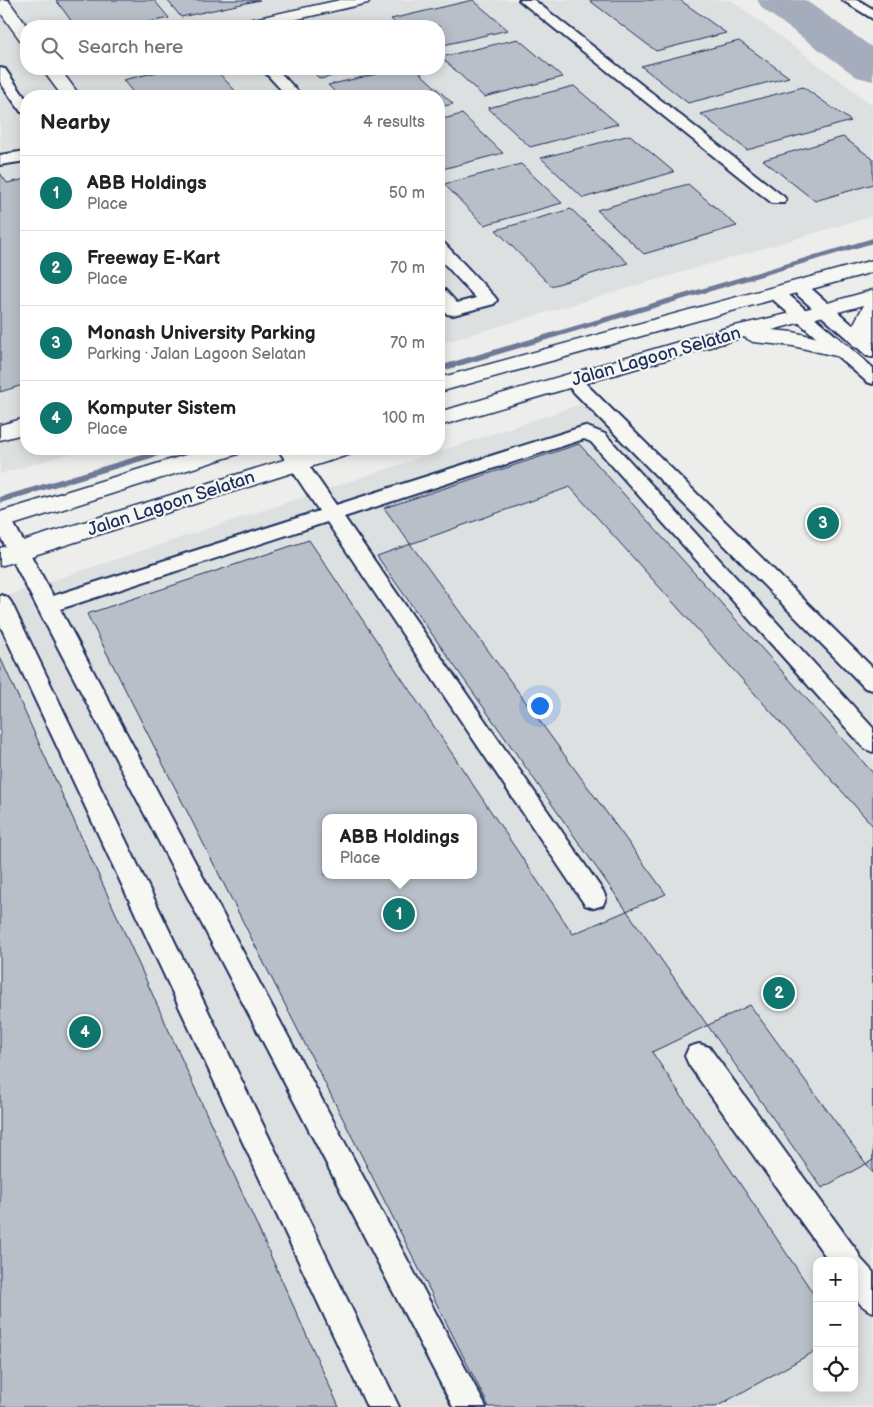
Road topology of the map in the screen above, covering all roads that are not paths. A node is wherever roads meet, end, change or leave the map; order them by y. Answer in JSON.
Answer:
{"nodes":[{"id":1,"x":362,"y":0,"type":"edge"},
{"id":2,"x":526,"y":0,"type":"edge"},
{"id":3,"x":849,"y":0,"type":"edge"},
{"id":4,"x":0,"y":1,"type":"edge"},
{"id":5,"x":873,"y":15,"type":"edge"},
{"id":6,"x":273,"y":20,"type":"edge"},
{"id":7,"x":20,"y":28,"type":"edge"},
{"id":8,"x":0,"y":72,"type":"edge"},
{"id":9,"x":55,"y":75,"type":"edge"},
{"id":10,"x":275,"y":75,"type":"edge"},
{"id":11,"x":66,"y":90,"type":"edge"},
{"id":12,"x":289,"y":90,"type":"edge"},
{"id":13,"x":20,"y":100,"type":"edge"},
{"id":14,"x":20,"y":157,"type":"edge"},
{"id":15,"x":0,"y":160,"type":"edge"},
{"id":16,"x":778,"y":200,"type":"dead end"},
{"id":17,"x":445,"y":257,"type":"edge"},
{"id":18,"x":873,"y":266,"type":"edge"},
{"id":19,"x":799,"y":287,"type":"junction"},
{"id":20,"x":776,"y":293,"type":"junction"},
{"id":21,"x":873,"y":296,"type":"edge"},
{"id":22,"x":445,"y":301,"type":"edge"},
{"id":23,"x":873,"y":308,"type":"edge"},
{"id":24,"x":827,"y":310,"type":"junction"},
{"id":25,"x":802,"y":317,"type":"junction"},
{"id":26,"x":734,"y":333,"type":"junction"},
{"id":27,"x":867,"y":347,"type":"edge"},
{"id":28,"x":840,"y":350,"type":"junction"},
{"id":29,"x":873,"y":378,"type":"edge"},
{"id":30,"x":572,"y":380,"type":"junction"},
{"id":31,"x":445,"y":383,"type":"edge"},
{"id":32,"x":445,"y":417,"type":"edge"},
{"id":33,"x":20,"y":427,"type":"edge"},
{"id":34,"x":0,"y":433,"type":"edge"},
{"id":35,"x":211,"y":455,"type":"edge"},
{"id":36,"x":292,"y":456,"type":"edge"},
{"id":37,"x":332,"y":514,"type":"junction"},
{"id":38,"x":1,"y":521,"type":"edge"},
{"id":39,"x":9,"y":554,"type":"edge"},
{"id":40,"x":0,"y":602,"type":"edge"},
{"id":41,"x":47,"y":605,"type":"junction"},
{"id":42,"x":6,"y":629,"type":"edge"},
{"id":43,"x":873,"y":682,"type":"edge"},
{"id":44,"x":873,"y":742,"type":"edge"},
{"id":45,"x":594,"y":898,"type":"dead end"},
{"id":46,"x":699,"y":1056,"type":"dead end"},
{"id":47,"x":844,"y":1257,"type":"edge"},
{"id":48,"x":858,"y":1276,"type":"edge"},
{"id":49,"x":873,"y":1297,"type":"edge"},
{"id":50,"x":383,"y":1407,"type":"edge"},
{"id":51,"x":470,"y":1407,"type":"edge"}],
"edges":[{"from":1,"to":6,"type":"main road"},
{"from":2,"to":16,"type":"lane"},
{"from":3,"to":5,"type":"lane"},
{"from":4,"to":7,"type":"main road"},
{"from":8,"to":13,"type":"lane"},
{"from":9,"to":11,"type":"main road"},
{"from":10,"to":12,"type":"lane"},
{"from":14,"to":15,"type":"lane"},
{"from":17,"to":22,"type":"lane"},
{"from":18,"to":19,"type":"main road","name":"Jalan Lagoon Selatan"},
{"from":19,"to":20,"type":"main road","name":"Jalan Lagoon Selatan"},
{"from":19,"to":24,"type":"lane"},
{"from":20,"to":25,"type":"lane"},
{"from":20,"to":31,"type":"main road","name":"Jalan Lagoon Selatan"},
{"from":21,"to":24,"type":"main road","name":"Jalan Lagoon Selatan"},
{"from":23,"to":27,"type":"main road"},
{"from":24,"to":25,"type":"main road","name":"Jalan Lagoon Selatan"},
{"from":24,"to":27,"type":"lane"},
{"from":25,"to":26,"type":"main road","name":"Jalan Lagoon Selatan"},
{"from":25,"to":28,"type":"lane"},
{"from":26,"to":28,"type":"main road"},
{"from":26,"to":30,"type":"main road","name":"Jalan Lagoon Selatan"},
{"from":28,"to":29,"type":"lane"},
{"from":30,"to":32,"type":"main road","name":"Jalan Lagoon Selatan"},
{"from":30,"to":43,"type":"lane"},
{"from":33,"to":34,"type":"main road"},
{"from":35,"to":38,"type":"main road","name":"Jalan Lagoon Selatan"},
{"from":36,"to":37,"type":"lane"},
{"from":36,"to":39,"type":"main road","name":"Jalan Lagoon Selatan"},
{"from":37,"to":41,"type":"lane"},
{"from":37,"to":44,"type":"lane"},
{"from":37,"to":45,"type":"lane"},
{"from":38,"to":39,"type":"lane"},
{"from":39,"to":41,"type":"lane"},
{"from":40,"to":42,"type":"lane"},
{"from":41,"to":51,"type":"lane"},
{"from":42,"to":50,"type":"lane"},
{"from":46,"to":47,"type":"lane"},
{"from":48,"to":49,"type":"lane"}]}
